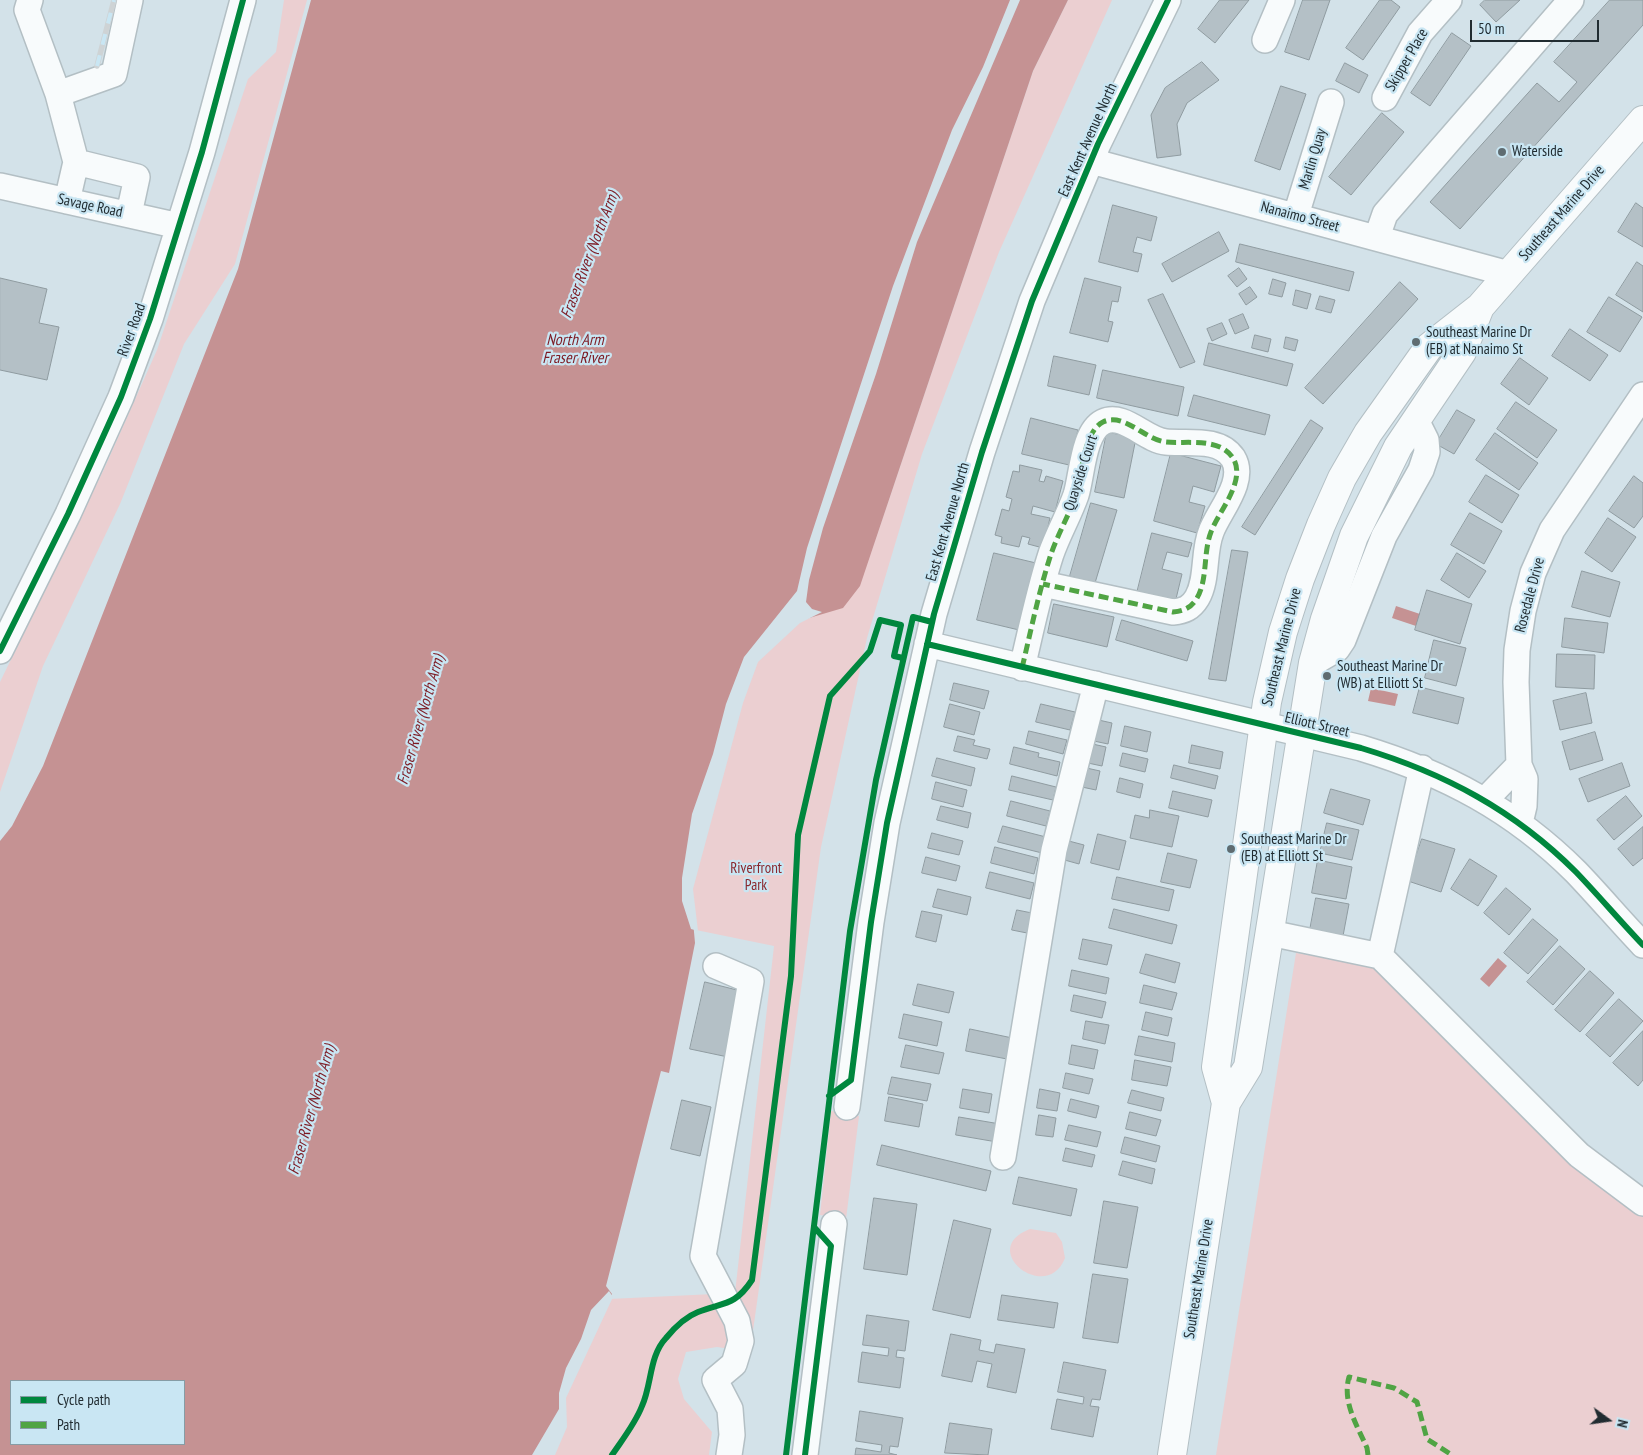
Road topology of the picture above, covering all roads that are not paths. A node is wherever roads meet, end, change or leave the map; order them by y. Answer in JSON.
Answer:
{"nodes":[{"id":1,"x":30,"y":0,"type":"edge"},
{"id":2,"x":130,"y":0,"type":"edge"},
{"id":3,"x":243,"y":0,"type":"edge"},
{"id":4,"x":1168,"y":0,"type":"edge"},
{"id":5,"x":1282,"y":0,"type":"edge"},
{"id":6,"x":1449,"y":0,"type":"edge"},
{"id":7,"x":1571,"y":0,"type":"edge"},
{"id":8,"x":1265,"y":40,"type":"dead end"},
{"id":9,"x":58,"y":94,"type":"junction"},
{"id":10,"x":1385,"y":98,"type":"dead end"},
{"id":11,"x":1331,"y":102,"type":"dead end"},
{"id":12,"x":1643,"y":120,"type":"edge"},
{"id":13,"x":1091,"y":161,"type":"junction"},
{"id":14,"x":76,"y":162,"type":"junction"},
{"id":15,"x":0,"y":186,"type":"edge"},
{"id":16,"x":67,"y":200,"type":"junction"},
{"id":17,"x":129,"y":214,"type":"junction"},
{"id":18,"x":1296,"y":215,"type":"junction"},
{"id":19,"x":179,"y":226,"type":"junction"},
{"id":20,"x":1377,"y":237,"type":"junction"},
{"id":21,"x":1509,"y":274,"type":"junction"},
{"id":22,"x":1480,"y":307,"type":"junction"},
{"id":23,"x":1643,"y":395,"type":"edge"},
{"id":24,"x":1635,"y":423,"type":"edge"},
{"id":25,"x":1043,"y":584,"type":"junction"},
{"id":26,"x":927,"y":644,"type":"junction"},
{"id":27,"x":0,"y":651,"type":"edge"},
{"id":28,"x":1022,"y":668,"type":"junction"},
{"id":29,"x":1096,"y":684,"type":"junction"},
{"id":30,"x":1264,"y":725,"type":"junction"},
{"id":31,"x":1300,"y":734,"type":"junction"},
{"id":32,"x":1519,"y":765,"type":"junction"},
{"id":33,"x":1422,"y":768,"type":"junction"},
{"id":34,"x":1486,"y":800,"type":"junction"},
{"id":35,"x":1520,"y":823,"type":"junction"},
{"id":36,"x":1270,"y":933,"type":"junction"},
{"id":37,"x":1643,"y":944,"type":"edge"},
{"id":38,"x":1380,"y":956,"type":"junction"},
{"id":39,"x":716,"y":966,"type":"dead end"},
{"id":40,"x":1226,"y":1102,"type":"junction"},
{"id":41,"x":847,"y":1107,"type":"dead end"},
{"id":42,"x":1003,"y":1157,"type":"dead end"},
{"id":43,"x":1643,"y":1203,"type":"edge"},
{"id":44,"x":834,"y":1224,"type":"dead end"},
{"id":45,"x":729,"y":1455,"type":"edge"},
{"id":46,"x":805,"y":1455,"type":"edge"},
{"id":47,"x":1172,"y":1455,"type":"edge"}],
"edges":[{"from":1,"to":9,"type":"street"},
{"from":2,"to":9,"type":"street"},
{"from":3,"to":19,"type":"street","name":"River Road"},
{"from":4,"to":13,"type":"street","name":"East Kent Avenue North"},
{"from":5,"to":8,"type":"street"},
{"from":6,"to":10,"type":"street","name":"Skipper Place"},
{"from":7,"to":20,"type":"street"},
{"from":9,"to":14,"type":"street"},
{"from":11,"to":18,"type":"street","name":"Marlin Quay"},
{"from":12,"to":21,"type":"main road","name":"Southeast Marine Drive"},
{"from":13,"to":18,"type":"street","name":"Nanaimo Street"},
{"from":13,"to":26,"type":"street","name":"East Kent Avenue North"},
{"from":14,"to":16,"type":"street"},
{"from":14,"to":17,"type":"street"},
{"from":15,"to":16,"type":"street","name":"Savage Road"},
{"from":16,"to":17,"type":"street","name":"Savage Road"},
{"from":17,"to":19,"type":"street","name":"Savage Road"},
{"from":18,"to":20,"type":"street","name":"Nanaimo Street"},
{"from":19,"to":27,"type":"street","name":"River Road"},
{"from":20,"to":21,"type":"street","name":"Nanaimo Street"},
{"from":21,"to":22,"type":"main road","name":"Southeast Marine Drive"},
{"from":22,"to":30,"type":"main road","name":"Southeast Marine Drive"},
{"from":22,"to":31,"type":"main road","name":"Southeast Marine Drive"},
{"from":23,"to":24,"type":"street","name":"Rosedale Drive"},
{"from":24,"to":32,"type":"street","name":"Rosedale Drive"},
{"from":25,"to":25,"type":"street","name":"Quayside Court"},
{"from":25,"to":28,"type":"street","name":"Quayside Court"},
{"from":26,"to":28,"type":"street","name":"Elliott Street"},
{"from":26,"to":41,"type":"street","name":"East Kent Avenue North"},
{"from":28,"to":29,"type":"street","name":"Elliott Street"},
{"from":29,"to":30,"type":"street","name":"Elliott Street"},
{"from":29,"to":42,"type":"street"},
{"from":30,"to":31,"type":"street","name":"Elliott Street"},
{"from":30,"to":40,"type":"main road","name":"Southeast Marine Drive"},
{"from":31,"to":33,"type":"street","name":"Elliott Street"},
{"from":31,"to":36,"type":"main road","name":"Southeast Marine Drive"},
{"from":32,"to":34,"type":"street"},
{"from":32,"to":35,"type":"street","name":"Rosedale Drive"},
{"from":33,"to":34,"type":"street","name":"Elliott Street"},
{"from":33,"to":38,"type":"street"},
{"from":34,"to":35,"type":"street","name":"Elliott Street"},
{"from":35,"to":37,"type":"street","name":"Elliott Street"},
{"from":36,"to":38,"type":"street"},
{"from":36,"to":40,"type":"main road","name":"Southeast Marine Drive"},
{"from":38,"to":43,"type":"street"},
{"from":39,"to":45,"type":"street"},
{"from":40,"to":47,"type":"main road","name":"Southeast Marine Drive"},
{"from":44,"to":46,"type":"street"}]}
